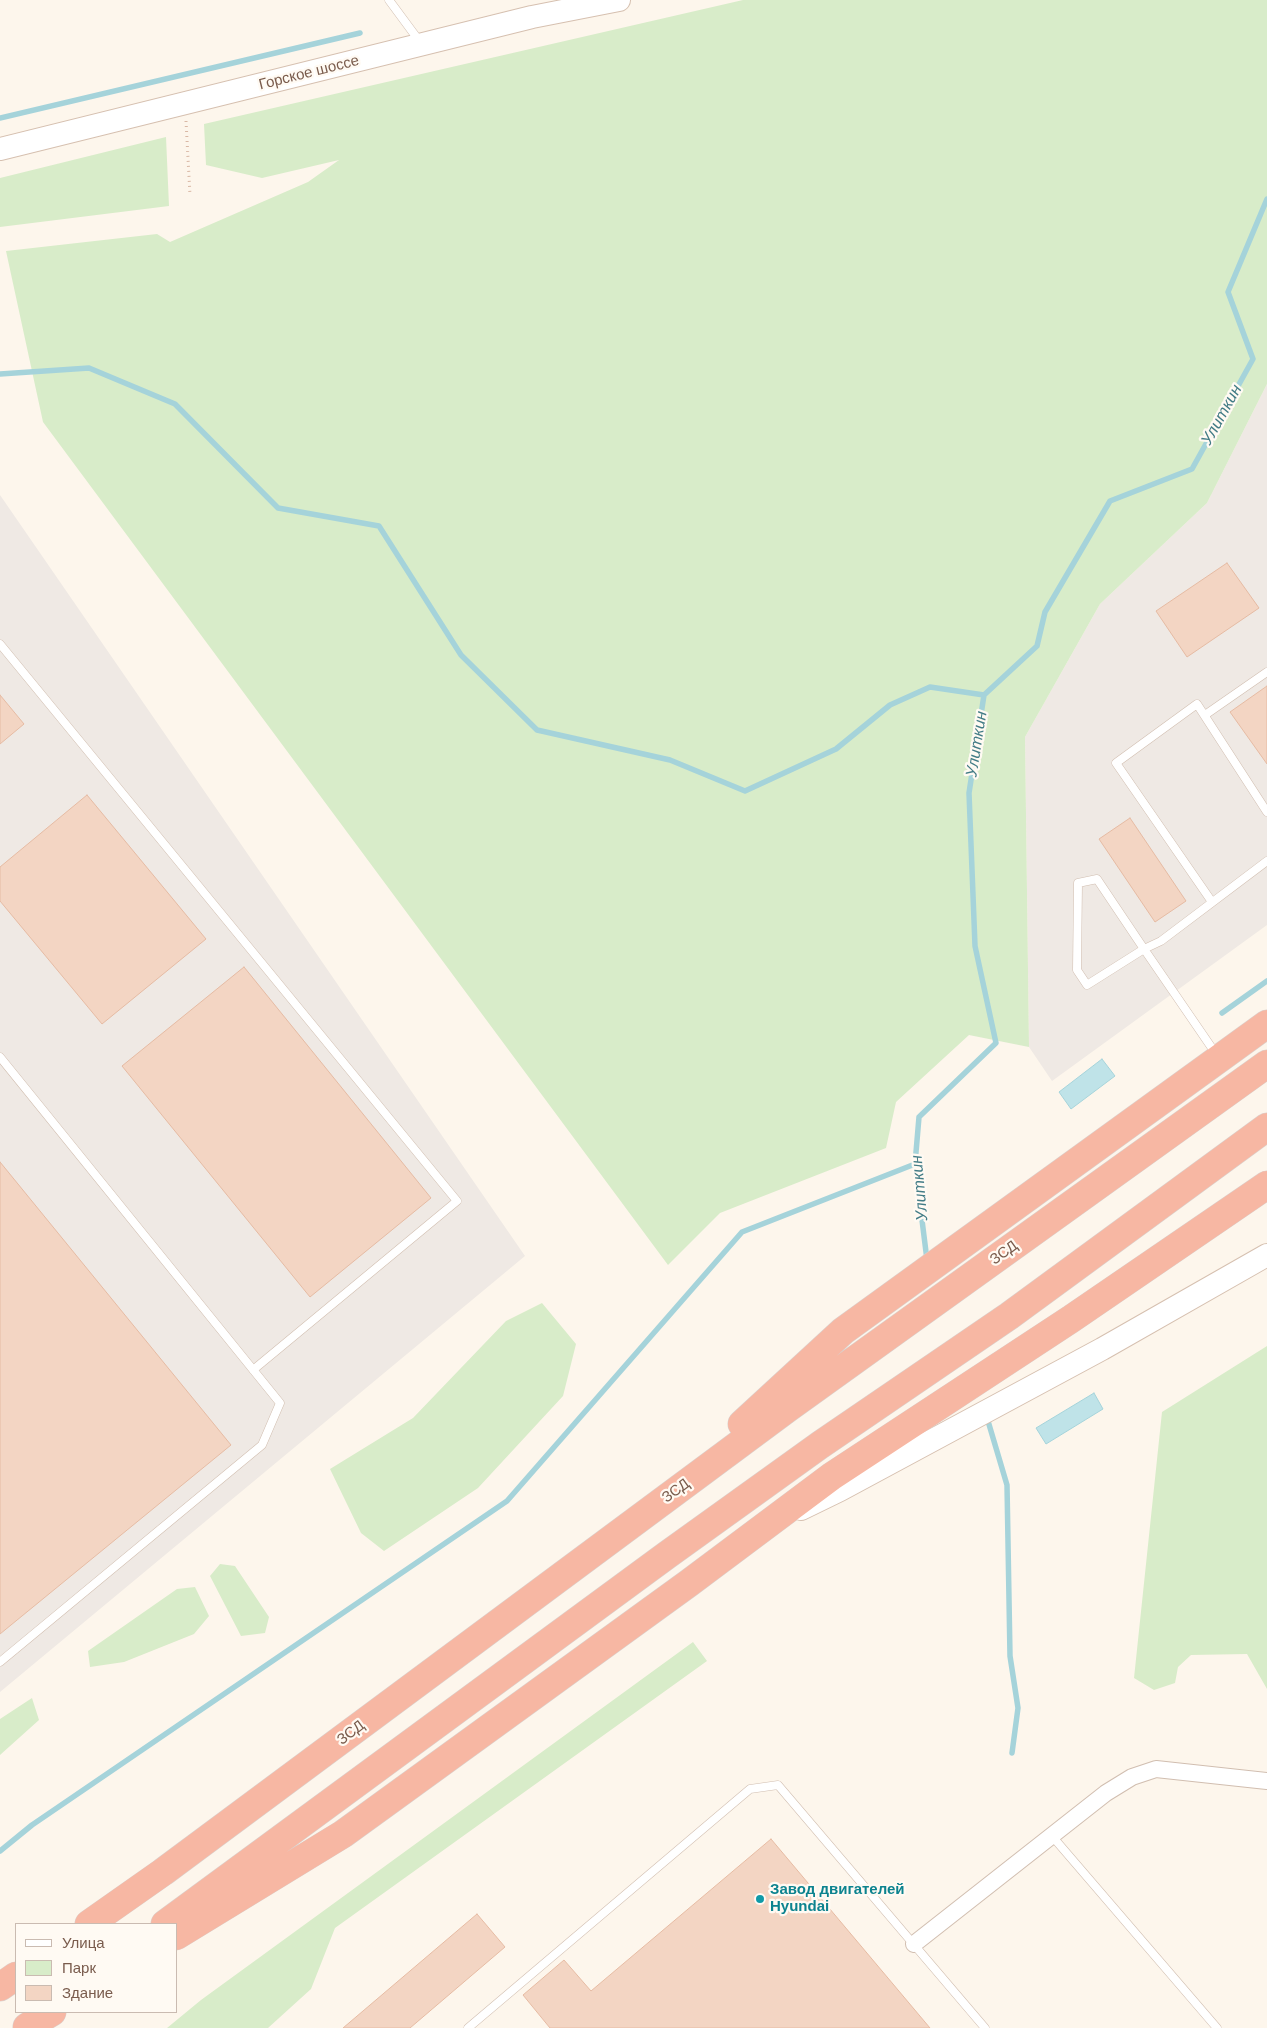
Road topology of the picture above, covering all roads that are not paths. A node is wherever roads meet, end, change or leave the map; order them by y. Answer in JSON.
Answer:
{"nodes":[{"id":1,"x":389,"y":0,"type":"edge"},
{"id":2,"x":583,"y":0,"type":"edge"},
{"id":3,"x":619,"y":0,"type":"edge"},
{"id":4,"x":532,"y":17,"type":"junction"},
{"id":5,"x":422,"y":45,"type":"junction"},
{"id":6,"x":0,"y":149,"type":"edge"},
{"id":7,"x":0,"y":644,"type":"edge"},
{"id":8,"x":1267,"y":672,"type":"edge"},
{"id":9,"x":1205,"y":715,"type":"junction"},
{"id":10,"x":1267,"y":812,"type":"edge"},
{"id":11,"x":1267,"y":861,"type":"edge"},
{"id":12,"x":1212,"y":902,"type":"junction"},
{"id":13,"x":1144,"y":948,"type":"junction"},
{"id":14,"x":1267,"y":1024,"type":"edge"},
{"id":15,"x":0,"y":1057,"type":"edge"},
{"id":16,"x":1219,"y":1058,"type":"junction"},
{"id":17,"x":1267,"y":1064,"type":"edge"},
{"id":18,"x":1267,"y":1127,"type":"edge"},
{"id":19,"x":1267,"y":1185,"type":"edge"},
{"id":20,"x":1267,"y":1255,"type":"edge"},
{"id":21,"x":253,"y":1370,"type":"junction"},
{"id":22,"x":639,"y":1518,"type":"junction"},
{"id":23,"x":761,"y":1528,"type":"junction"},
{"id":24,"x":0,"y":1662,"type":"edge"},
{"id":25,"x":1267,"y":1781,"type":"edge"},
{"id":26,"x":1052,"y":1836,"type":"junction"},
{"id":27,"x":90,"y":1923,"type":"edge"},
{"id":28,"x":166,"y":1923,"type":"edge"},
{"id":29,"x":178,"y":1935,"type":"edge"},
{"id":30,"x":914,"y":1944,"type":"junction"},
{"id":31,"x":15,"y":1977,"type":"edge"},
{"id":32,"x":0,"y":1987,"type":"edge"},
{"id":33,"x":50,"y":2013,"type":"edge"},
{"id":34,"x":34,"y":2022,"type":"edge"},
{"id":35,"x":468,"y":2028,"type":"edge"},
{"id":36,"x":985,"y":2028,"type":"edge"},
{"id":37,"x":1217,"y":2028,"type":"edge"}],
"edges":[{"from":1,"to":5,"type":"lane"},
{"from":2,"to":4,"type":"main road"},
{"from":3,"to":4,"type":"main road","name":"Горское шоссе"},
{"from":4,"to":5,"type":"main road","name":"Горское шоссе"},
{"from":5,"to":6,"type":"main road","name":"Горское шоссе"},
{"from":7,"to":21,"type":"lane"},
{"from":8,"to":9,"type":"lane"},
{"from":9,"to":10,"type":"lane"},
{"from":9,"to":12,"type":"lane"},
{"from":11,"to":12,"type":"lane"},
{"from":12,"to":13,"type":"lane"},
{"from":13,"to":13,"type":"lane"},
{"from":13,"to":16,"type":"lane"},
{"from":14,"to":16,"type":"highway"},
{"from":15,"to":21,"type":"lane"},
{"from":16,"to":22,"type":"highway"},
{"from":17,"to":22,"type":"highway","name":"ЗСД"},
{"from":18,"to":28,"type":"highway"},
{"from":19,"to":23,"type":"highway"},
{"from":20,"to":23,"type":"main road"},
{"from":21,"to":24,"type":"lane"},
{"from":22,"to":27,"type":"highway","name":"ЗСД"},
{"from":23,"to":29,"type":"highway"},
{"from":25,"to":26,"type":"street"},
{"from":26,"to":30,"type":"street"},
{"from":26,"to":37,"type":"lane"},
{"from":30,"to":35,"type":"lane"},
{"from":30,"to":36,"type":"lane"},
{"from":31,"to":32,"type":"highway"},
{"from":33,"to":34,"type":"highway"}]}
